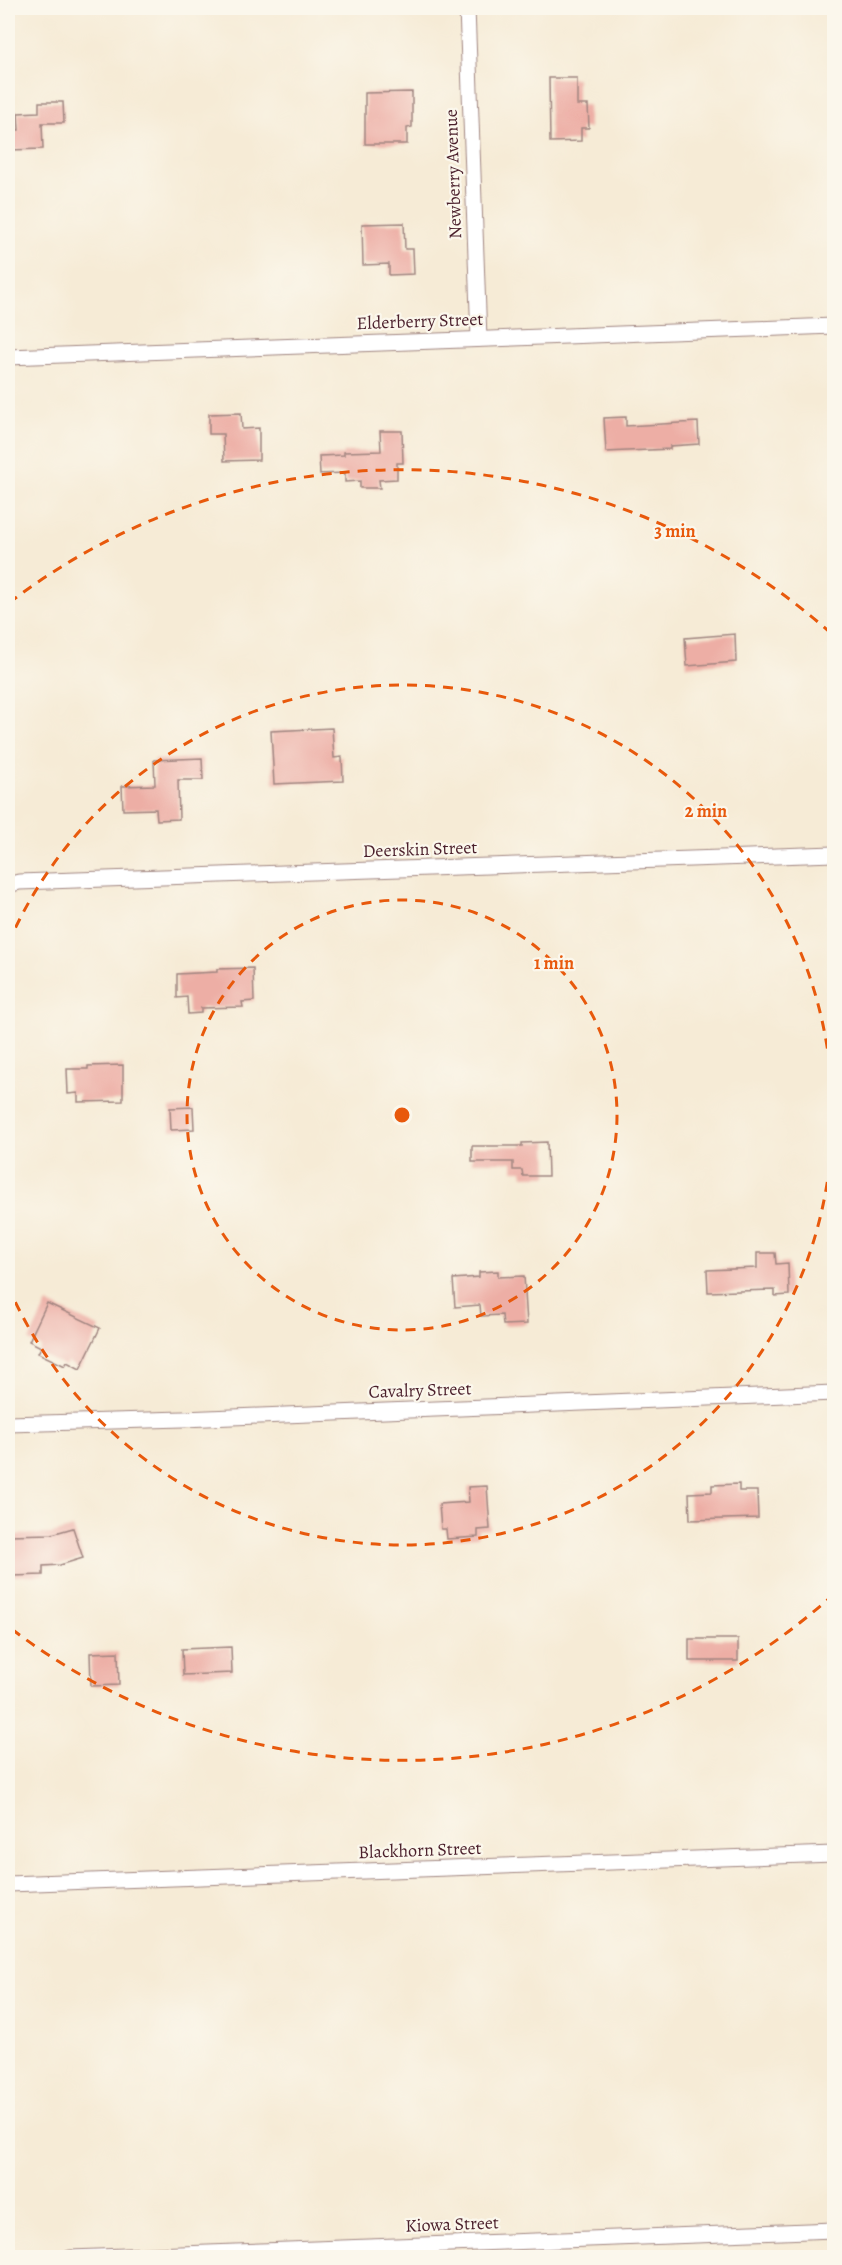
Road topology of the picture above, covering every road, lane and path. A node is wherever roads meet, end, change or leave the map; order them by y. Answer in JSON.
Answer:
{"nodes":[{"id":1,"x":467,"y":8,"type":"edge"},
{"id":2,"x":834,"y":326,"type":"edge"},
{"id":3,"x":479,"y":339,"type":"junction"},
{"id":4,"x":8,"y":357,"type":"edge"},
{"id":5,"x":834,"y":855,"type":"edge"},
{"id":6,"x":8,"y":885,"type":"edge"},
{"id":7,"x":834,"y":1393,"type":"edge"},
{"id":8,"x":8,"y":1424,"type":"edge"},
{"id":9,"x":834,"y":1854,"type":"edge"},
{"id":10,"x":8,"y":1884,"type":"edge"},
{"id":11,"x":834,"y":2230,"type":"edge"},
{"id":12,"x":70,"y":2258,"type":"edge"}],
"edges":[{"from":1,"to":3,"type":"street","name":"Newberry Avenue"},
{"from":2,"to":3,"type":"street","name":"Elderberry Street"},
{"from":3,"to":4,"type":"street","name":"Elderberry Street"},
{"from":5,"to":6,"type":"street","name":"Deerskin Street"},
{"from":7,"to":8,"type":"street","name":"Cavalry Street"},
{"from":9,"to":10,"type":"street","name":"Blackhorn Street"},
{"from":11,"to":12,"type":"street","name":"Kiowa Street"}]}
